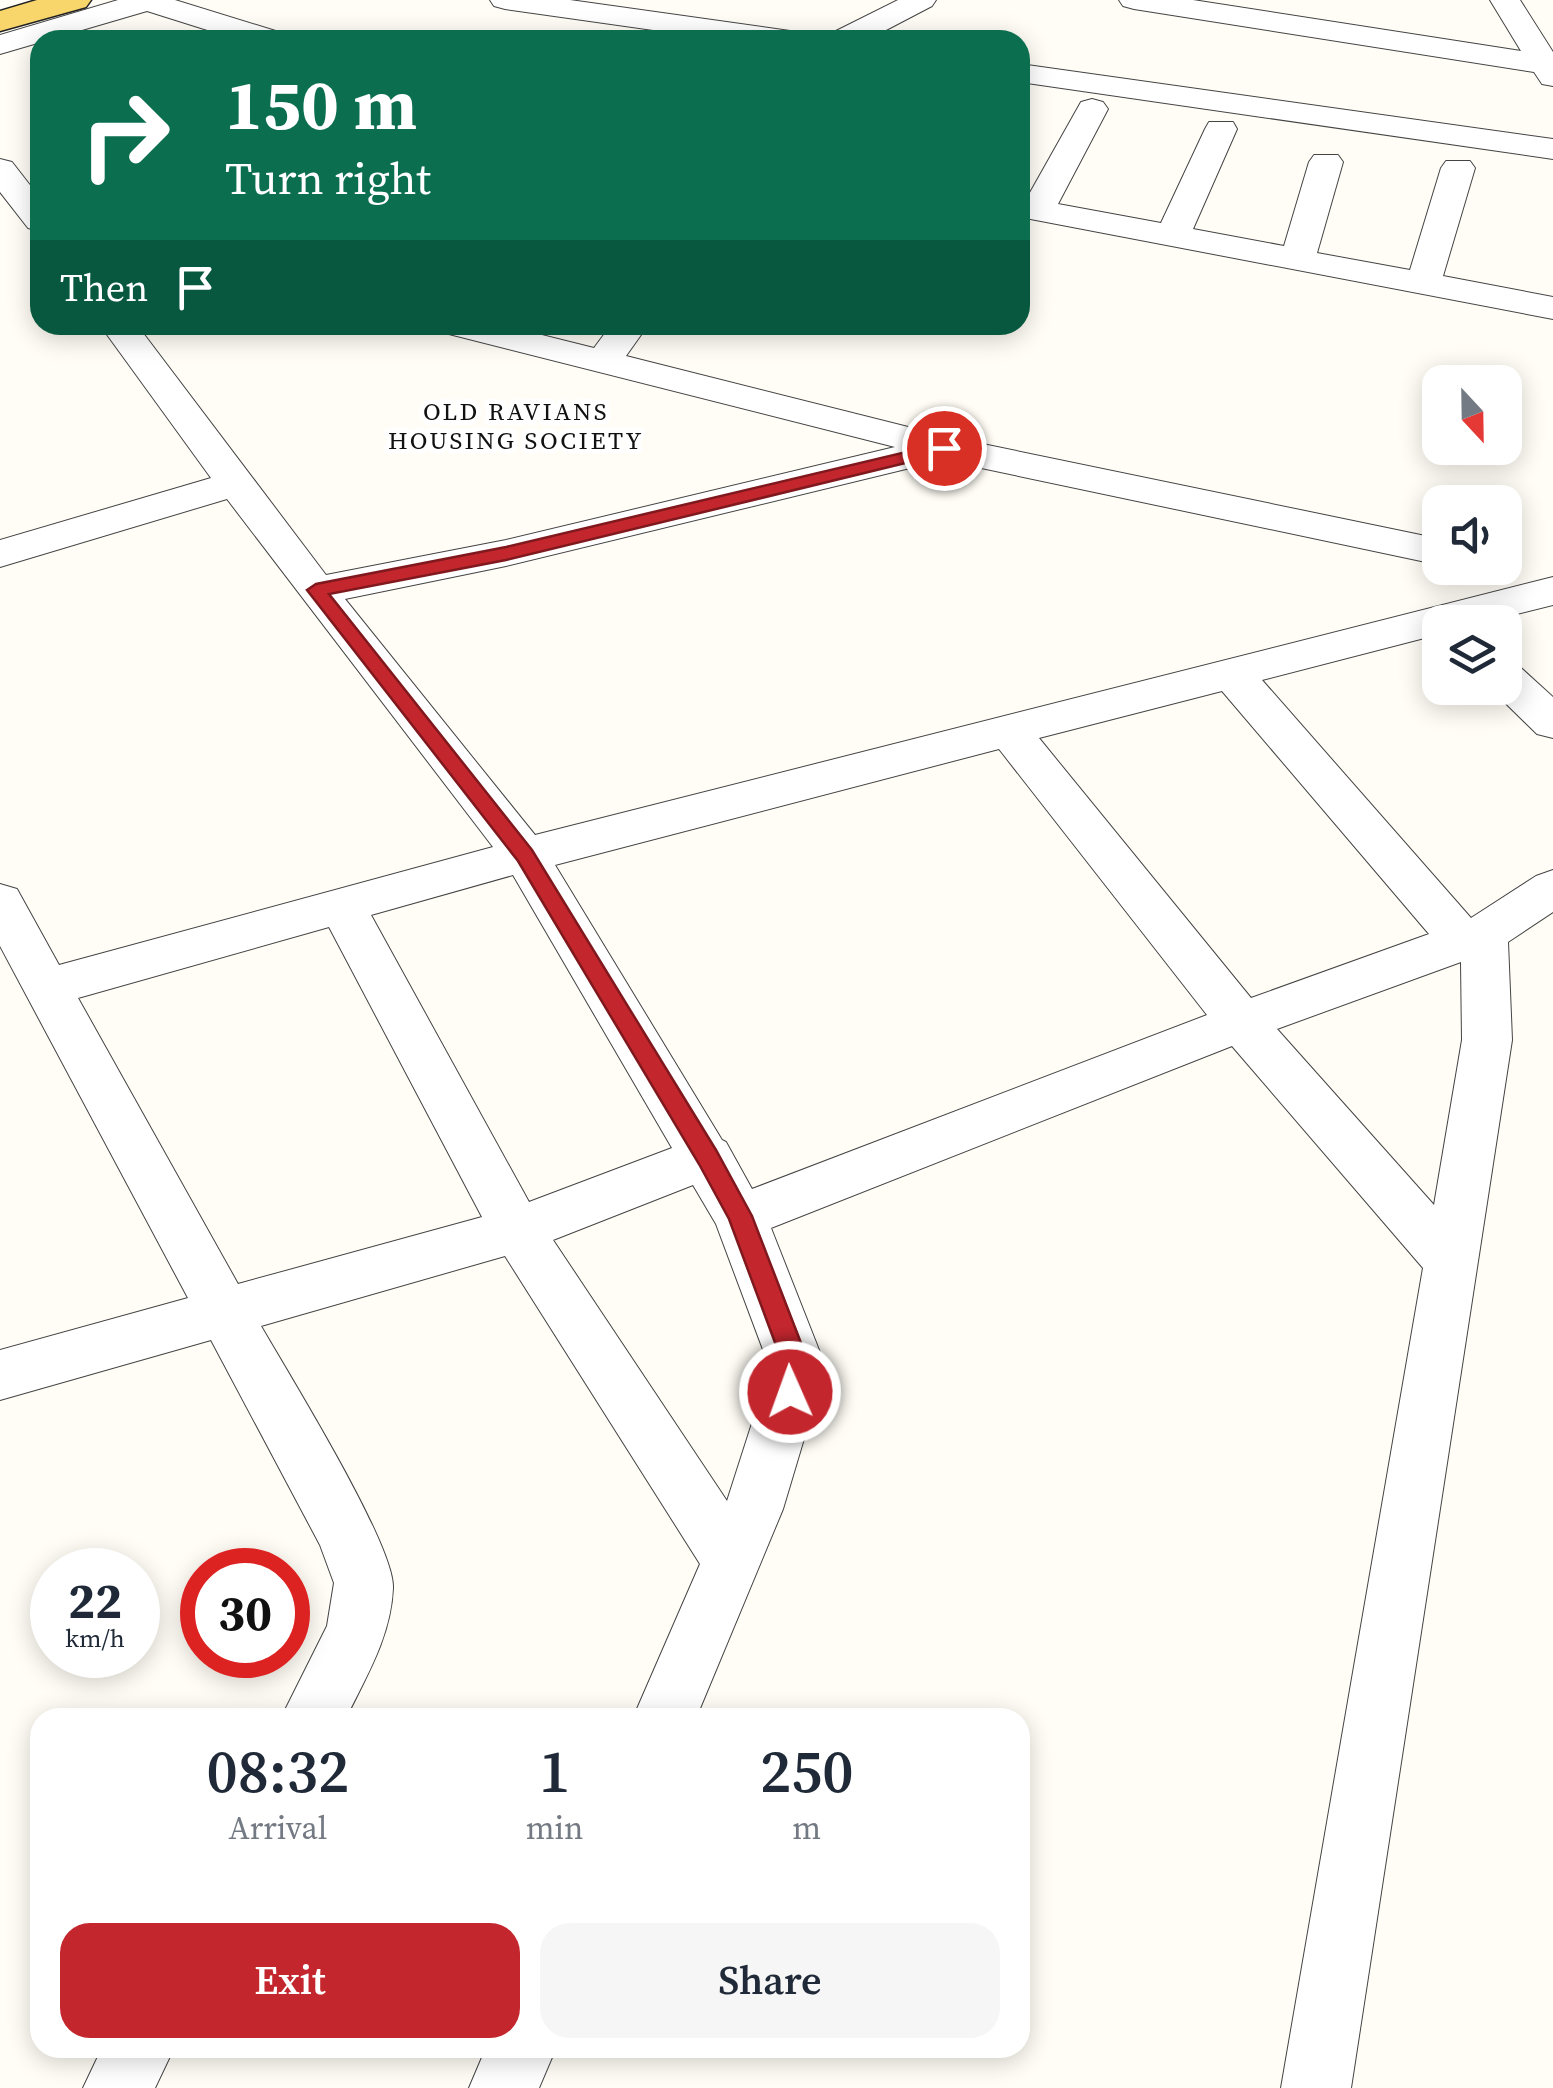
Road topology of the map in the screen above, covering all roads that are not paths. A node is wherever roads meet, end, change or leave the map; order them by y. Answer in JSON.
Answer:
{"nodes":[{"id":1,"x":74,"y":0,"type":"edge"},
{"id":2,"x":148,"y":0,"type":"edge"},
{"id":3,"x":506,"y":0,"type":"edge"},
{"id":4,"x":921,"y":0,"type":"edge"},
{"id":5,"x":1134,"y":0,"type":"edge"},
{"id":6,"x":1505,"y":0,"type":"edge"},
{"id":7,"x":0,"y":21,"type":"edge"},
{"id":8,"x":49,"y":30,"type":"edge"},
{"id":9,"x":240,"y":30,"type":"edge"},
{"id":10,"x":719,"y":30,"type":"edge"},
{"id":11,"x":862,"y":30,"type":"edge"},
{"id":12,"x":30,"y":36,"type":"edge"},
{"id":13,"x":0,"y":45,"type":"edge"},
{"id":14,"x":1549,"y":71,"type":"edge"},
{"id":15,"x":1030,"y":74,"type":"edge"},
{"id":16,"x":1092,"y":109,"type":"dead end"},
{"id":17,"x":1221,"y":129,"type":"dead end"},
{"id":18,"x":1553,"y":149,"type":"edge"},
{"id":19,"x":1326,"y":162,"type":"dead end"},
{"id":20,"x":0,"y":168,"type":"edge"},
{"id":21,"x":1458,"y":168,"type":"dead end"},
{"id":22,"x":30,"y":204,"type":"edge"},
{"id":23,"x":1030,"y":211,"type":"edge"},
{"id":24,"x":1030,"y":218,"type":"edge"},
{"id":25,"x":1030,"y":220,"type":"edge"},
{"id":26,"x":1173,"y":236,"type":"junction"},
{"id":27,"x":1297,"y":260,"type":"junction"},
{"id":28,"x":1142,"y":262,"type":"dead end"},
{"id":29,"x":1424,"y":284,"type":"junction"},
{"id":30,"x":1553,"y":308,"type":"edge"},
{"id":31,"x":125,"y":335,"type":"edge"},
{"id":32,"x":495,"y":335,"type":"edge"},
{"id":33,"x":623,"y":335,"type":"edge"},
{"id":34,"x":602,"y":364,"type":"junction"},
{"id":35,"x":944,"y":448,"type":"junction"},
{"id":36,"x":237,"y":484,"type":"junction"},
{"id":37,"x":1422,"y":548,"type":"edge"},
{"id":38,"x":0,"y":554,"type":"edge"},
{"id":39,"x":1522,"y":569,"type":"edge"},
{"id":40,"x":1553,"y":575,"type":"edge"},
{"id":41,"x":316,"y":590,"type":"junction"},
{"id":42,"x":1553,"y":591,"type":"edge"},
{"id":43,"x":1504,"y":605,"type":"edge"},
{"id":44,"x":1422,"y":627,"type":"edge"},
{"id":45,"x":1232,"y":674,"type":"junction"},
{"id":46,"x":1522,"y":694,"type":"edge"},
{"id":47,"x":1553,"y":724,"type":"edge"},
{"id":48,"x":1009,"y":731,"type":"junction"},
{"id":49,"x":525,"y":855,"type":"junction"},
{"id":50,"x":1553,"y":888,"type":"edge"},
{"id":51,"x":0,"y":902,"type":"edge"},
{"id":52,"x":342,"y":906,"type":"junction"},
{"id":53,"x":1474,"y":938,"type":"junction"},
{"id":54,"x":48,"y":987,"type":"junction"},
{"id":55,"x":1242,"y":1022,"type":"junction"},
{"id":56,"x":708,"y":1157,"type":"junction"},
{"id":57,"x":740,"y":1216,"type":"junction"},
{"id":58,"x":517,"y":1230,"type":"junction"},
{"id":59,"x":1451,"y":1262,"type":"junction"},
{"id":60,"x":224,"y":1314,"type":"junction"},
{"id":61,"x":0,"y":1376,"type":"edge"},
{"id":62,"x":732,"y":1560,"type":"junction"},
{"id":63,"x":317,"y":1708,"type":"edge"},
{"id":64,"x":668,"y":1708,"type":"edge"},
{"id":65,"x":134,"y":2058,"type":"edge"},
{"id":66,"x":517,"y":2058,"type":"edge"},
{"id":67,"x":118,"y":2088,"type":"edge"},
{"id":68,"x":504,"y":2088,"type":"edge"},
{"id":69,"x":1316,"y":2088,"type":"edge"}],
"edges":[{"from":1,"to":7,"type":"main road"},
{"from":2,"to":8,"type":"street"},
{"from":2,"to":9,"type":"street"},
{"from":3,"to":10,"type":"street"},
{"from":4,"to":11,"type":"street"},
{"from":5,"to":14,"type":"street"},
{"from":6,"to":14,"type":"street"},
{"from":12,"to":13,"type":"street"},
{"from":15,"to":18,"type":"street"},
{"from":16,"to":23,"type":"street"},
{"from":17,"to":26,"type":"street"},
{"from":19,"to":27,"type":"street"},
{"from":20,"to":22,"type":"street"},
{"from":21,"to":29,"type":"street"},
{"from":24,"to":26,"type":"street"},
{"from":25,"to":28,"type":"street"},
{"from":26,"to":27,"type":"street"},
{"from":27,"to":29,"type":"street"},
{"from":29,"to":30,"type":"street"},
{"from":31,"to":36,"type":"street"},
{"from":32,"to":34,"type":"street"},
{"from":33,"to":34,"type":"street"},
{"from":34,"to":35,"type":"street"},
{"from":35,"to":37,"type":"street"},
{"from":35,"to":41,"type":"street"},
{"from":36,"to":38,"type":"street"},
{"from":36,"to":41,"type":"street"},
{"from":39,"to":40,"type":"street"},
{"from":41,"to":49,"type":"street"},
{"from":42,"to":43,"type":"street"},
{"from":44,"to":45,"type":"street"},
{"from":45,"to":48,"type":"street"},
{"from":45,"to":53,"type":"street"},
{"from":46,"to":47,"type":"street"},
{"from":48,"to":49,"type":"street"},
{"from":48,"to":55,"type":"street"},
{"from":49,"to":52,"type":"street"},
{"from":49,"to":56,"type":"street"},
{"from":50,"to":53,"type":"street"},
{"from":51,"to":54,"type":"street"},
{"from":52,"to":54,"type":"street"},
{"from":52,"to":58,"type":"street"},
{"from":53,"to":55,"type":"street"},
{"from":53,"to":59,"type":"street"},
{"from":54,"to":60,"type":"street"},
{"from":55,"to":57,"type":"street"},
{"from":55,"to":59,"type":"street"},
{"from":56,"to":57,"type":"street"},
{"from":56,"to":58,"type":"street"},
{"from":57,"to":62,"type":"street"},
{"from":58,"to":60,"type":"street"},
{"from":58,"to":62,"type":"street"},
{"from":59,"to":69,"type":"street"},
{"from":60,"to":61,"type":"street"},
{"from":60,"to":63,"type":"street"},
{"from":62,"to":64,"type":"street"},
{"from":65,"to":67,"type":"street"},
{"from":66,"to":68,"type":"street"}]}
